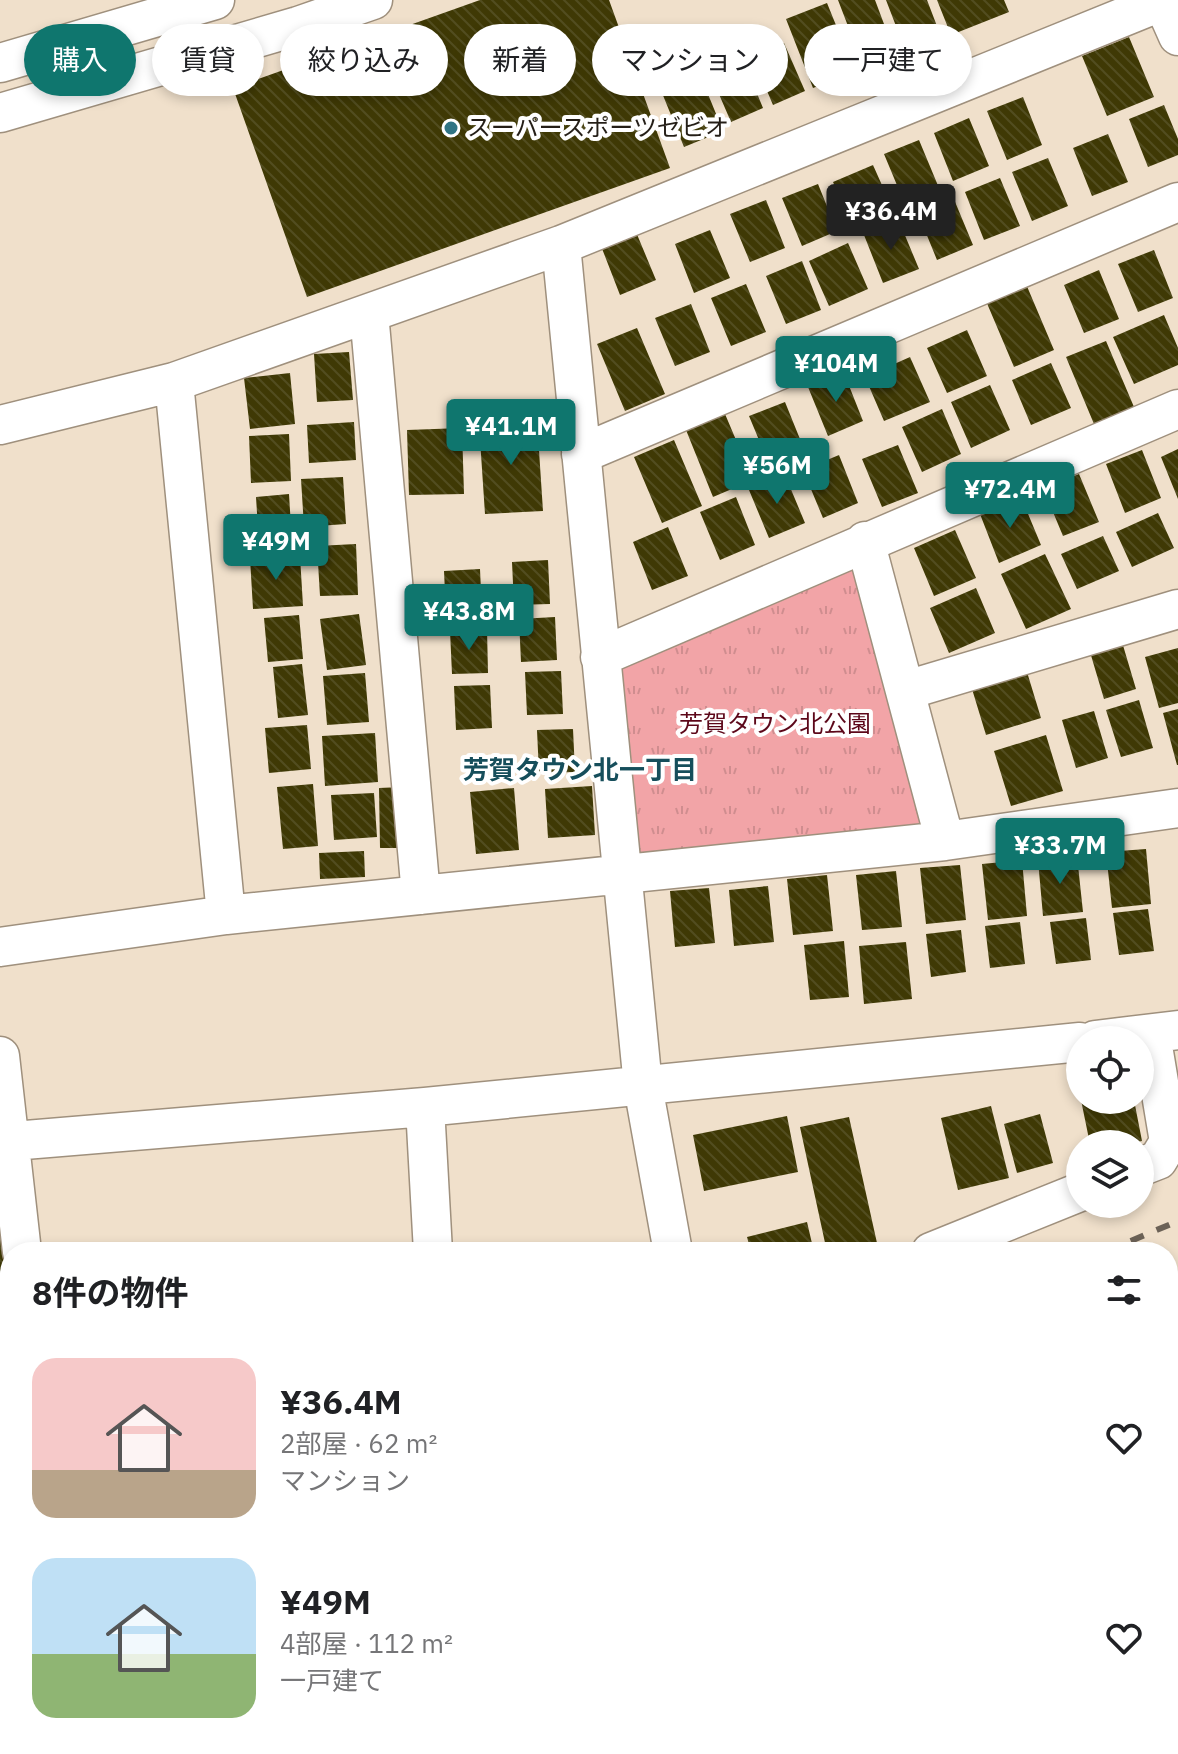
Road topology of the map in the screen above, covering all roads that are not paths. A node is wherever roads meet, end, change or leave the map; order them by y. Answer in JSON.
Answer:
{"nodes":[{"id":1,"x":215,"y":0,"type":"edge"},
{"id":2,"x":373,"y":0,"type":"edge"},
{"id":3,"x":1162,"y":1,"type":"edge"},
{"id":4,"x":114,"y":14,"type":"edge"},
{"id":5,"x":1178,"y":36,"type":"edge"},
{"id":6,"x":0,"y":63,"type":"edge"},
{"id":7,"x":0,"y":113,"type":"edge"},
{"id":8,"x":1178,"y":202,"type":"edge"},
{"id":9,"x":561,"y":245,"type":"junction"},
{"id":10,"x":369,"y":313,"type":"junction"},
{"id":11,"x":174,"y":382,"type":"junction"},
{"id":12,"x":1178,"y":409,"type":"edge"},
{"id":13,"x":0,"y":425,"type":"edge"},
{"id":14,"x":581,"y":454,"type":"junction"},
{"id":15,"x":865,"y":541,"type":"junction"},
{"id":16,"x":1178,"y":609,"type":"edge"},
{"id":17,"x":600,"y":657,"type":"junction"},
{"id":18,"x":907,"y":690,"type":"junction"},
{"id":19,"x":1178,"y":808,"type":"edge"},
{"id":20,"x":945,"y":841,"type":"junction"},
{"id":21,"x":621,"y":873,"type":"junction"},
{"id":22,"x":421,"y":895,"type":"junction"},
{"id":23,"x":226,"y":915,"type":"junction"},
{"id":24,"x":0,"y":947,"type":"edge"},
{"id":25,"x":1165,"y":1032,"type":"edge"},
{"id":26,"x":1066,"y":1043,"type":"edge"},
{"id":27,"x":0,"y":1056,"type":"edge"},
{"id":28,"x":643,"y":1086,"type":"junction"},
{"id":29,"x":425,"y":1107,"type":"junction"},
{"id":30,"x":5,"y":1142,"type":"edge"},
{"id":31,"x":1154,"y":1162,"type":"edge"},
{"id":32,"x":1066,"y":1198,"type":"edge"},
{"id":33,"x":20,"y":1242,"type":"edge"},
{"id":34,"x":432,"y":1242,"type":"edge"},
{"id":35,"x":671,"y":1242,"type":"edge"},
{"id":36,"x":956,"y":1242,"type":"edge"}],
"edges":[{"from":1,"to":4,"type":"street"},
{"from":2,"to":7,"type":"street"},
{"from":3,"to":5,"type":"street"},
{"from":3,"to":9,"type":"street"},
{"from":4,"to":6,"type":"street"},
{"from":8,"to":14,"type":"street"},
{"from":9,"to":10,"type":"street"},
{"from":9,"to":14,"type":"street"},
{"from":10,"to":11,"type":"street"},
{"from":10,"to":22,"type":"street"},
{"from":11,"to":13,"type":"street"},
{"from":11,"to":23,"type":"street"},
{"from":12,"to":15,"type":"street"},
{"from":14,"to":17,"type":"street"},
{"from":15,"to":17,"type":"street"},
{"from":15,"to":18,"type":"street"},
{"from":16,"to":18,"type":"street"},
{"from":17,"to":21,"type":"street"},
{"from":18,"to":20,"type":"street"},
{"from":19,"to":20,"type":"street"},
{"from":20,"to":21,"type":"street"},
{"from":21,"to":22,"type":"street"},
{"from":21,"to":28,"type":"street"},
{"from":22,"to":23,"type":"street"},
{"from":23,"to":24,"type":"street"},
{"from":25,"to":31,"type":"street"},
{"from":26,"to":28,"type":"street"},
{"from":27,"to":30,"type":"street"},
{"from":28,"to":29,"type":"street"},
{"from":28,"to":35,"type":"street"},
{"from":29,"to":30,"type":"street"},
{"from":29,"to":34,"type":"street"},
{"from":30,"to":33,"type":"street"},
{"from":32,"to":36,"type":"street"}]}
